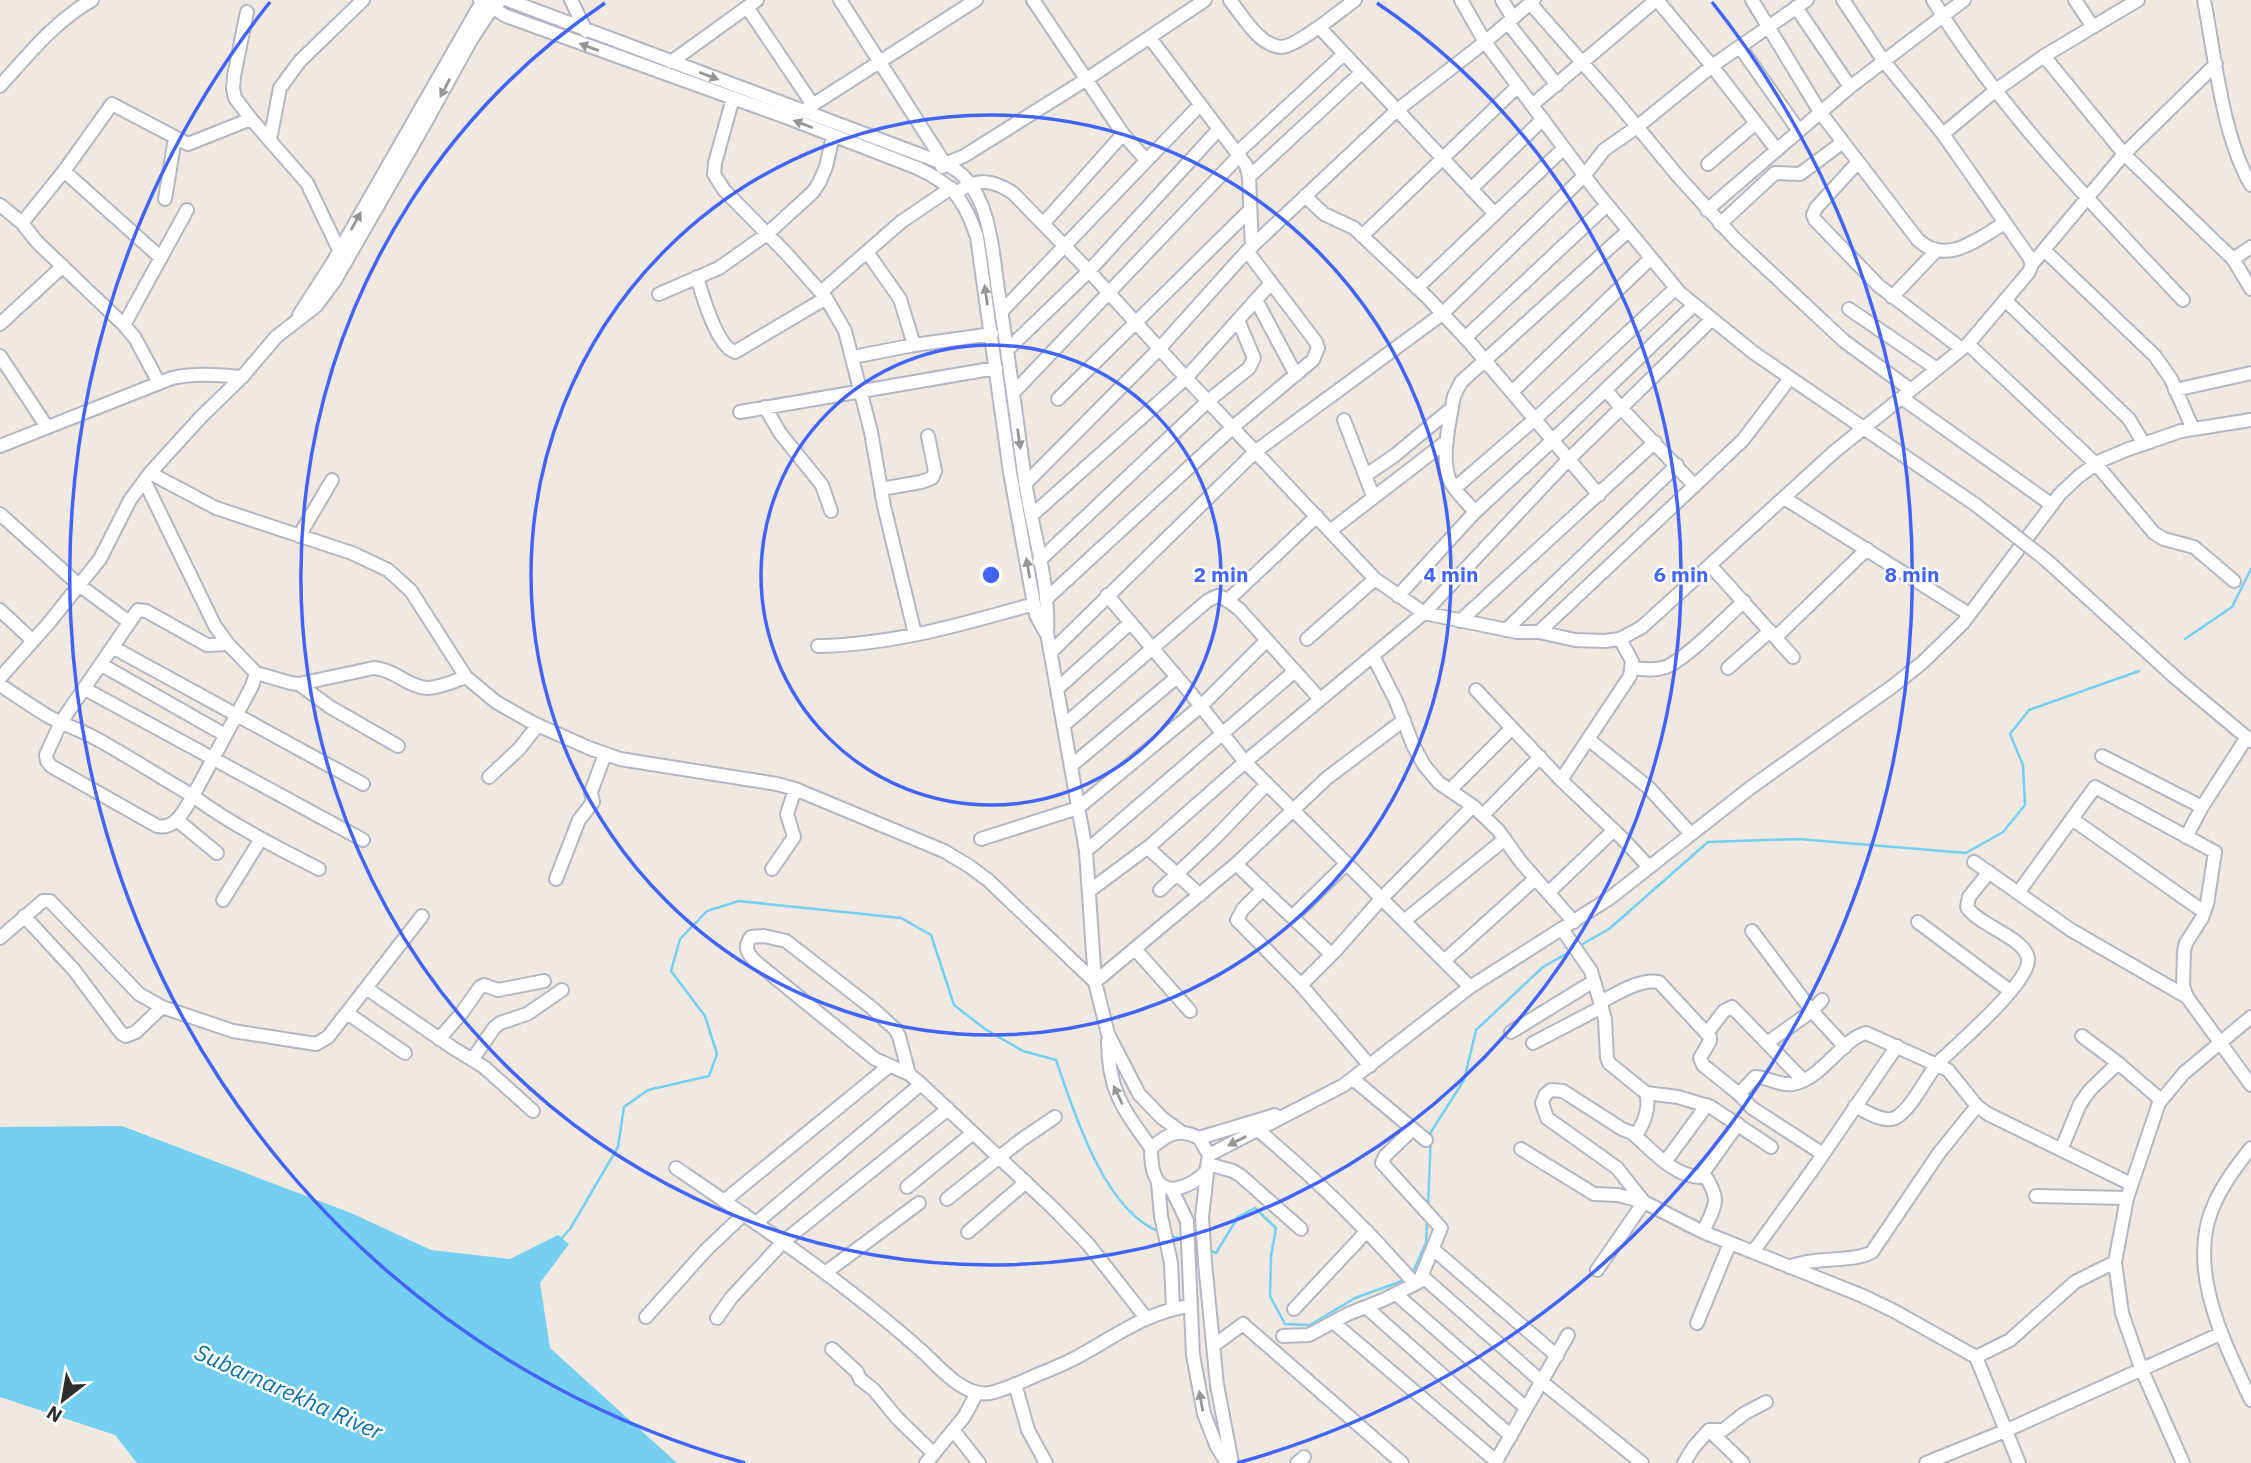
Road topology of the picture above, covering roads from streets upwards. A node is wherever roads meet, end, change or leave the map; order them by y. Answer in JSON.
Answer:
{"nodes":[{"id":1,"x":92,"y":0,"type":"edge"},
{"id":2,"x":363,"y":0,"type":"edge"},
{"id":3,"x":508,"y":0,"type":"edge"},
{"id":4,"x":571,"y":0,"type":"edge"},
{"id":5,"x":840,"y":0,"type":"edge"},
{"id":6,"x":976,"y":0,"type":"edge"},
{"id":7,"x":1034,"y":0,"type":"edge"},
{"id":8,"x":1205,"y":0,"type":"edge"},
{"id":9,"x":1230,"y":0,"type":"edge"},
{"id":10,"x":1355,"y":0,"type":"edge"},
{"id":11,"x":1461,"y":0,"type":"edge"},
{"id":12,"x":1502,"y":0,"type":"edge"},
{"id":13,"x":1656,"y":0,"type":"edge"},
{"id":14,"x":1752,"y":0,"type":"edge"},
{"id":15,"x":1843,"y":0,"type":"edge"},
{"id":16,"x":1933,"y":0,"type":"edge"},
{"id":17,"x":1964,"y":0,"type":"edge"},
{"id":18,"x":2074,"y":0,"type":"edge"},
{"id":19,"x":2138,"y":0,"type":"edge"},
{"id":20,"x":2204,"y":0,"type":"edge"},
{"id":21,"x":1532,"y":1,"type":"edge"},
{"id":22,"x":487,"y":2,"type":"edge"},
{"id":23,"x":752,"y":4,"type":"edge"},
{"id":24,"x":1801,"y":4,"type":"edge"},
{"id":25,"x":247,"y":12,"type":"dead end"},
{"id":26,"x":1943,"y":15,"type":"junction"},
{"id":27,"x":1511,"y":20,"type":"junction"},
{"id":28,"x":1319,"y":27,"type":"junction"},
{"id":29,"x":1769,"y":27,"type":"junction"},
{"id":30,"x":2092,"y":27,"type":"junction"},
{"id":31,"x":586,"y":31,"type":"junction"},
{"id":32,"x":1150,"y":38,"type":"junction"},
{"id":33,"x":1485,"y":42,"type":"junction"},
{"id":34,"x":1740,"y":47,"type":"junction"},
{"id":35,"x":1344,"y":54,"type":"junction"},
{"id":36,"x":2044,"y":56,"type":"junction"},
{"id":37,"x":1884,"y":60,"type":"junction"},
{"id":38,"x":880,"y":61,"type":"junction"},
{"id":39,"x":671,"y":62,"type":"junction"},
{"id":40,"x":1583,"y":63,"type":"junction"},
{"id":41,"x":2216,"y":64,"type":"junction"},
{"id":42,"x":1712,"y":66,"type":"junction"},
{"id":43,"x":1361,"y":73,"type":"junction"},
{"id":44,"x":1087,"y":79,"type":"junction"},
{"id":45,"x":1557,"y":85,"type":"junction"},
{"id":46,"x":0,"y":86,"type":"edge"},
{"id":47,"x":1518,"y":86,"type":"junction"},
{"id":48,"x":1850,"y":87,"type":"junction"},
{"id":49,"x":1996,"y":90,"type":"junction"},
{"id":50,"x":733,"y":98,"type":"junction"},
{"id":51,"x":1200,"y":105,"type":"junction"},
{"id":52,"x":1532,"y":105,"type":"junction"},
{"id":53,"x":808,"y":108,"type":"junction"},
{"id":54,"x":1396,"y":111,"type":"junction"},
{"id":55,"x":1820,"y":113,"type":"junction"},
{"id":56,"x":250,"y":119,"type":"junction"},
{"id":57,"x":1543,"y":119,"type":"junction"},
{"id":58,"x":1756,"y":123,"type":"junction"},
{"id":59,"x":1637,"y":127,"type":"junction"},
{"id":60,"x":1219,"y":129,"type":"junction"},
{"id":61,"x":1799,"y":131,"type":"junction"},
{"id":62,"x":1123,"y":134,"type":"junction"},
{"id":63,"x":1943,"y":134,"type":"junction"},
{"id":64,"x":833,"y":136,"type":"junction"},
{"id":65,"x":175,"y":138,"type":"junction"},
{"id":66,"x":270,"y":140,"type":"junction"},
{"id":67,"x":1843,"y":142,"type":"junction"},
{"id":68,"x":1564,"y":148,"type":"junction"},
{"id":69,"x":1777,"y":150,"type":"junction"},
{"id":70,"x":1239,"y":154,"type":"junction"},
{"id":71,"x":2124,"y":154,"type":"junction"},
{"id":72,"x":1443,"y":159,"type":"junction"},
{"id":73,"x":1146,"y":160,"type":"junction"},
{"id":74,"x":1858,"y":162,"type":"junction"},
{"id":75,"x":945,"y":164,"type":"junction"},
{"id":76,"x":1708,"y":164,"type":"dead end"},
{"id":77,"x":64,"y":171,"type":"junction"},
{"id":78,"x":1584,"y":176,"type":"junction"},
{"id":79,"x":936,"y":177,"type":"junction"},
{"id":80,"x":1249,"y":177,"type":"junction"},
{"id":81,"x":970,"y":183,"type":"junction"},
{"id":82,"x":2251,"y":185,"type":"edge"},
{"id":83,"x":1471,"y":189,"type":"junction"},
{"id":84,"x":954,"y":190,"type":"junction"},
{"id":85,"x":1305,"y":196,"type":"junction"},
{"id":86,"x":2087,"y":198,"type":"junction"},
{"id":87,"x":165,"y":199,"type":"dead end"},
{"id":88,"x":0,"y":205,"type":"edge"},
{"id":89,"x":1607,"y":205,"type":"junction"},
{"id":90,"x":187,"y":210,"type":"dead end"},
{"id":91,"x":1250,"y":210,"type":"junction"},
{"id":92,"x":1707,"y":210,"type":"junction"},
{"id":93,"x":1495,"y":214,"type":"junction"},
{"id":94,"x":22,"y":223,"type":"junction"},
{"id":95,"x":2005,"y":223,"type":"junction"},
{"id":96,"x":1044,"y":224,"type":"junction"},
{"id":97,"x":1720,"y":224,"type":"junction"},
{"id":98,"x":1628,"y":231,"type":"junction"},
{"id":99,"x":767,"y":234,"type":"junction"},
{"id":100,"x":1362,"y":236,"type":"junction"},
{"id":101,"x":1065,"y":246,"type":"junction"},
{"id":102,"x":2251,"y":247,"type":"edge"},
{"id":103,"x":1249,"y":249,"type":"junction"},
{"id":104,"x":2044,"y":250,"type":"junction"},
{"id":105,"x":1936,"y":251,"type":"junction"},
{"id":106,"x":867,"y":252,"type":"junction"},
{"id":107,"x":340,"y":257,"type":"junction"},
{"id":108,"x":161,"y":258,"type":"junction"},
{"id":109,"x":1651,"y":258,"type":"junction"},
{"id":110,"x":2232,"y":259,"type":"junction"},
{"id":111,"x":2032,"y":264,"type":"junction"},
{"id":112,"x":63,"y":266,"type":"junction"},
{"id":113,"x":1089,"y":271,"type":"junction"},
{"id":114,"x":697,"y":277,"type":"junction"},
{"id":115,"x":1271,"y":283,"type":"junction"},
{"id":116,"x":1417,"y":288,"type":"junction"},
{"id":117,"x":1676,"y":288,"type":"junction"},
{"id":118,"x":2251,"y":289,"type":"edge"},
{"id":119,"x":1108,"y":293,"type":"junction"},
{"id":120,"x":659,"y":294,"type":"dead end"},
{"id":121,"x":823,"y":295,"type":"junction"},
{"id":122,"x":1892,"y":297,"type":"junction"},
{"id":123,"x":1256,"y":300,"type":"junction"},
{"id":124,"x":2005,"y":300,"type":"junction"},
{"id":125,"x":2183,"y":300,"type":"dead end"},
{"id":126,"x":1694,"y":305,"type":"junction"},
{"id":127,"x":1849,"y":309,"type":"dead end"},
{"id":128,"x":1002,"y":311,"type":"junction"},
{"id":129,"x":1442,"y":314,"type":"junction"},
{"id":130,"x":1712,"y":319,"type":"junction"},
{"id":131,"x":1238,"y":320,"type":"junction"},
{"id":132,"x":1135,"y":322,"type":"junction"},
{"id":133,"x":0,"y":324,"type":"edge"},
{"id":134,"x":124,"y":325,"type":"junction"},
{"id":135,"x":992,"y":334,"type":"junction"},
{"id":136,"x":1465,"y":338,"type":"junction"},
{"id":137,"x":914,"y":345,"type":"junction"},
{"id":138,"x":1965,"y":347,"type":"junction"},
{"id":139,"x":1007,"y":349,"type":"junction"},
{"id":140,"x":1159,"y":349,"type":"junction"},
{"id":141,"x":0,"y":356,"type":"edge"},
{"id":142,"x":853,"y":357,"type":"junction"},
{"id":143,"x":1485,"y":360,"type":"junction"},
{"id":144,"x":996,"y":368,"type":"junction"},
{"id":145,"x":1937,"y":369,"type":"junction"},
{"id":146,"x":2251,"y":373,"type":"edge"},
{"id":147,"x":1296,"y":375,"type":"junction"},
{"id":148,"x":242,"y":377,"type":"junction"},
{"id":149,"x":1186,"y":378,"type":"junction"},
{"id":150,"x":1790,"y":378,"type":"junction"},
{"id":151,"x":159,"y":383,"type":"junction"},
{"id":152,"x":861,"y":390,"type":"junction"},
{"id":153,"x":1606,"y":390,"type":"junction"},
{"id":154,"x":2175,"y":390,"type":"junction"},
{"id":155,"x":1512,"y":392,"type":"junction"},
{"id":156,"x":1013,"y":393,"type":"junction"},
{"id":157,"x":1906,"y":394,"type":"junction"},
{"id":158,"x":1058,"y":399,"type":"dead end"},
{"id":159,"x":1208,"y":401,"type":"junction"},
{"id":160,"x":765,"y":407,"type":"junction"},
{"id":161,"x":1452,"y":408,"type":"junction"},
{"id":162,"x":1621,"y":408,"type":"junction"},
{"id":163,"x":740,"y":412,"type":"dead end"},
{"id":164,"x":1535,"y":419,"type":"junction"},
{"id":165,"x":1344,"y":420,"type":"dead end"},
{"id":166,"x":2251,"y":420,"type":"edge"},
{"id":167,"x":47,"y":427,"type":"junction"},
{"id":168,"x":1233,"y":427,"type":"junction"},
{"id":169,"x":1863,"y":429,"type":"junction"},
{"id":170,"x":2193,"y":429,"type":"junction"},
{"id":171,"x":928,"y":436,"type":"dead end"},
{"id":172,"x":1553,"y":440,"type":"junction"},
{"id":173,"x":1447,"y":441,"type":"junction"},
{"id":174,"x":1655,"y":442,"type":"junction"},
{"id":175,"x":2144,"y":444,"type":"junction"},
{"id":176,"x":1,"y":445,"type":"edge"},
{"id":177,"x":1256,"y":451,"type":"junction"},
{"id":178,"x":1569,"y":459,"type":"junction"},
{"id":179,"x":2096,"y":464,"type":"junction"},
{"id":180,"x":1677,"y":465,"type":"junction"},
{"id":181,"x":1366,"y":475,"type":"junction"},
{"id":182,"x":147,"y":478,"type":"junction"},
{"id":183,"x":332,"y":480,"type":"dead end"},
{"id":184,"x":1025,"y":484,"type":"junction"},
{"id":185,"x":1695,"y":486,"type":"junction"},
{"id":186,"x":1454,"y":488,"type":"junction"},
{"id":187,"x":881,"y":489,"type":"junction"},
{"id":188,"x":1599,"y":495,"type":"junction"},
{"id":189,"x":1373,"y":496,"type":"junction"},
{"id":190,"x":1784,"y":498,"type":"junction"},
{"id":191,"x":2052,"y":505,"type":"junction"},
{"id":192,"x":831,"y":511,"type":"dead end"},
{"id":193,"x":1475,"y":512,"type":"junction"},
{"id":194,"x":0,"y":514,"type":"edge"},
{"id":195,"x":1031,"y":516,"type":"junction"},
{"id":196,"x":1317,"y":516,"type":"junction"},
{"id":197,"x":1330,"y":531,"type":"junction"},
{"id":198,"x":299,"y":536,"type":"junction"},
{"id":199,"x":1867,"y":549,"type":"junction"},
{"id":200,"x":1039,"y":561,"type":"junction"},
{"id":201,"x":1710,"y":565,"type":"junction"},
{"id":202,"x":1375,"y":579,"type":"junction"},
{"id":203,"x":2234,"y":581,"type":"dead end"},
{"id":204,"x":79,"y":585,"type":"junction"},
{"id":205,"x":1107,"y":595,"type":"junction"},
{"id":206,"x":1398,"y":596,"type":"junction"},
{"id":207,"x":1040,"y":601,"type":"junction"},
{"id":208,"x":1227,"y":601,"type":"junction"},
{"id":209,"x":1744,"y":601,"type":"junction"},
{"id":210,"x":0,"y":610,"type":"edge"},
{"id":211,"x":1424,"y":613,"type":"junction"},
{"id":212,"x":1969,"y":614,"type":"junction"},
{"id":213,"x":1460,"y":621,"type":"junction"},
{"id":214,"x":129,"y":622,"type":"junction"},
{"id":215,"x":1130,"y":623,"type":"junction"},
{"id":216,"x":1506,"y":630,"type":"junction"},
{"id":217,"x":1539,"y":632,"type":"junction"},
{"id":218,"x":915,"y":634,"type":"junction"},
{"id":219,"x":1773,"y":634,"type":"junction"},
{"id":220,"x":1307,"y":639,"type":"dead end"},
{"id":221,"x":1620,"y":639,"type":"junction"},
{"id":222,"x":1267,"y":640,"type":"junction"},
{"id":223,"x":33,"y":641,"type":"junction"},
{"id":224,"x":228,"y":645,"type":"junction"},
{"id":225,"x":818,"y":646,"type":"dead end"},
{"id":226,"x":114,"y":648,"type":"junction"},
{"id":227,"x":1153,"y":649,"type":"junction"},
{"id":228,"x":1051,"y":652,"type":"junction"},
{"id":229,"x":1373,"y":656,"type":"junction"},
{"id":230,"x":1793,"y":656,"type":"dead end"},
{"id":231,"x":102,"y":666,"type":"junction"},
{"id":232,"x":1632,"y":668,"type":"junction"},
{"id":233,"x":1728,"y":668,"type":"dead end"},
{"id":234,"x":1295,"y":671,"type":"junction"},
{"id":235,"x":256,"y":673,"type":"junction"},
{"id":236,"x":466,"y":677,"type":"junction"},
{"id":237,"x":1177,"y":677,"type":"junction"},
{"id":238,"x":0,"y":678,"type":"edge"},
{"id":239,"x":299,"y":684,"type":"junction"},
{"id":240,"x":0,"y":685,"type":"edge"},
{"id":241,"x":85,"y":689,"type":"junction"},
{"id":242,"x":1057,"y":689,"type":"junction"},
{"id":243,"x":1476,"y":690,"type":"dead end"},
{"id":244,"x":1321,"y":699,"type":"junction"},
{"id":245,"x":1201,"y":706,"type":"junction"},
{"id":246,"x":236,"y":714,"type":"junction"},
{"id":247,"x":1404,"y":720,"type":"junction"},
{"id":248,"x":61,"y":722,"type":"junction"},
{"id":249,"x":538,"y":725,"type":"junction"},
{"id":250,"x":1063,"y":725,"type":"junction"},
{"id":251,"x":1512,"y":728,"type":"junction"},
{"id":252,"x":1222,"y":733,"type":"junction"},
{"id":253,"x":225,"y":735,"type":"junction"},
{"id":254,"x":1588,"y":739,"type":"junction"},
{"id":255,"x":2249,"y":739,"type":"edge"},
{"id":256,"x":398,"y":746,"type":"dead end"},
{"id":257,"x":605,"y":754,"type":"junction"},
{"id":258,"x":2102,"y":756,"type":"dead end"},
{"id":259,"x":213,"y":757,"type":"junction"},
{"id":260,"x":1539,"y":757,"type":"junction"},
{"id":261,"x":1245,"y":762,"type":"junction"},
{"id":262,"x":1071,"y":766,"type":"junction"},
{"id":263,"x":489,"y":777,"type":"dead end"},
{"id":264,"x":1560,"y":780,"type":"junction"},
{"id":265,"x":363,"y":784,"type":"dead end"},
{"id":266,"x":1268,"y":784,"type":"junction"},
{"id":267,"x":795,"y":789,"type":"junction"},
{"id":268,"x":1450,"y":790,"type":"junction"},
{"id":269,"x":193,"y":796,"type":"junction"},
{"id":270,"x":2202,"y":807,"type":"junction"},
{"id":271,"x":1078,"y":808,"type":"junction"},
{"id":272,"x":1293,"y":810,"type":"junction"},
{"id":273,"x":1478,"y":810,"type":"junction"},
{"id":274,"x":2072,"y":819,"type":"junction"},
{"id":275,"x":177,"y":820,"type":"junction"},
{"id":276,"x":1614,"y":830,"type":"junction"},
{"id":277,"x":1691,"y":834,"type":"junction"},
{"id":278,"x":2186,"y":837,"type":"junction"},
{"id":279,"x":261,"y":839,"type":"junction"},
{"id":280,"x":981,"y":839,"type":"dead end"},
{"id":281,"x":1506,"y":839,"type":"junction"},
{"id":282,"x":363,"y":840,"type":"dead end"},
{"id":283,"x":1147,"y":848,"type":"junction"},
{"id":284,"x":1086,"y":851,"type":"junction"},
{"id":285,"x":217,"y":853,"type":"dead end"},
{"id":286,"x":1974,"y":862,"type":"dead end"},
{"id":287,"x":1347,"y":863,"type":"junction"},
{"id":288,"x":1236,"y":864,"type":"junction"},
{"id":289,"x":1649,"y":867,"type":"junction"},
{"id":290,"x":319,"y":869,"type":"dead end"},
{"id":291,"x":772,"y":869,"type":"dead end"},
{"id":292,"x":1989,"y":872,"type":"junction"},
{"id":293,"x":1176,"y":874,"type":"junction"},
{"id":294,"x":556,"y":879,"type":"dead end"},
{"id":295,"x":1535,"y":879,"type":"junction"},
{"id":296,"x":1160,"y":890,"type":"dead end"},
{"id":297,"x":1262,"y":890,"type":"junction"},
{"id":298,"x":1089,"y":891,"type":"junction"},
{"id":299,"x":2018,"y":892,"type":"junction"},
{"id":300,"x":1548,"y":893,"type":"junction"},
{"id":301,"x":1199,"y":895,"type":"junction"},
{"id":302,"x":1382,"y":898,"type":"junction"},
{"id":303,"x":223,"y":900,"type":"dead end"},
{"id":304,"x":2204,"y":912,"type":"junction"},
{"id":305,"x":24,"y":916,"type":"junction"},
{"id":306,"x":422,"y":916,"type":"dead end"},
{"id":307,"x":1292,"y":918,"type":"junction"},
{"id":308,"x":1404,"y":921,"type":"junction"},
{"id":309,"x":1574,"y":922,"type":"junction"},
{"id":310,"x":1918,"y":922,"type":"dead end"},
{"id":311,"x":1562,"y":929,"type":"junction"},
{"id":312,"x":3,"y":930,"type":"edge"},
{"id":313,"x":1752,"y":932,"type":"dead end"},
{"id":314,"x":1135,"y":949,"type":"junction"},
{"id":315,"x":1331,"y":954,"type":"junction"},
{"id":316,"x":1444,"y":961,"type":"junction"},
{"id":317,"x":1593,"y":976,"type":"junction"},
{"id":318,"x":544,"y":981,"type":"dead end"},
{"id":319,"x":1095,"y":982,"type":"junction"},
{"id":320,"x":1301,"y":985,"type":"junction"},
{"id":321,"x":1471,"y":987,"type":"junction"},
{"id":322,"x":366,"y":988,"type":"junction"},
{"id":323,"x":562,"y":990,"type":"dead end"},
{"id":324,"x":2010,"y":991,"type":"junction"},
{"id":325,"x":2187,"y":997,"type":"junction"},
{"id":326,"x":1822,"y":1000,"type":"dead end"},
{"id":327,"x":1601,"y":1004,"type":"junction"},
{"id":328,"x":162,"y":1007,"type":"junction"},
{"id":329,"x":1190,"y":1010,"type":"dead end"},
{"id":330,"x":1812,"y":1012,"type":"junction"},
{"id":331,"x":347,"y":1013,"type":"junction"},
{"id":332,"x":2251,"y":1017,"type":"edge"},
{"id":333,"x":1511,"y":1032,"type":"dead end"},
{"id":334,"x":1707,"y":1033,"type":"junction"},
{"id":335,"x":1108,"y":1034,"type":"junction"},
{"id":336,"x":2082,"y":1036,"type":"dead end"},
{"id":337,"x":439,"y":1039,"type":"junction"},
{"id":338,"x":1533,"y":1043,"type":"dead end"},
{"id":339,"x":1768,"y":1043,"type":"junction"},
{"id":340,"x":2221,"y":1043,"type":"junction"},
{"id":341,"x":1897,"y":1046,"type":"junction"},
{"id":342,"x":1845,"y":1047,"type":"junction"},
{"id":343,"x":405,"y":1053,"type":"dead end"},
{"id":344,"x":472,"y":1059,"type":"junction"},
{"id":345,"x":2118,"y":1063,"type":"junction"},
{"id":346,"x":1937,"y":1064,"type":"junction"},
{"id":347,"x":890,"y":1066,"type":"junction"},
{"id":348,"x":1370,"y":1066,"type":"junction"},
{"id":349,"x":909,"y":1074,"type":"junction"},
{"id":350,"x":1353,"y":1079,"type":"junction"},
{"id":351,"x":1803,"y":1080,"type":"junction"},
{"id":352,"x":921,"y":1084,"type":"junction"},
{"id":353,"x":2251,"y":1086,"type":"edge"},
{"id":354,"x":1646,"y":1093,"type":"junction"},
{"id":355,"x":1739,"y":1094,"type":"junction"},
{"id":356,"x":2161,"y":1100,"type":"junction"},
{"id":357,"x":1308,"y":1104,"type":"junction"},
{"id":358,"x":1707,"y":1105,"type":"junction"},
{"id":359,"x":1854,"y":1106,"type":"junction"},
{"id":360,"x":1977,"y":1106,"type":"junction"},
{"id":361,"x":948,"y":1109,"type":"junction"},
{"id":362,"x":533,"y":1111,"type":"dead end"},
{"id":363,"x":1055,"y":1117,"type":"dead end"},
{"id":364,"x":1738,"y":1124,"type":"junction"},
{"id":365,"x":1413,"y":1129,"type":"junction"},
{"id":366,"x":1258,"y":1130,"type":"junction"},
{"id":367,"x":1180,"y":1131,"type":"junction"},
{"id":368,"x":973,"y":1133,"type":"junction"},
{"id":369,"x":1632,"y":1133,"type":"junction"},
{"id":370,"x":1199,"y":1138,"type":"junction"},
{"id":371,"x":1426,"y":1140,"type":"dead end"},
{"id":372,"x":1771,"y":1147,"type":"dead end"},
{"id":373,"x":1151,"y":1148,"type":"junction"},
{"id":374,"x":2251,"y":1148,"type":"edge"},
{"id":375,"x":1521,"y":1149,"type":"dead end"},
{"id":376,"x":2061,"y":1150,"type":"junction"},
{"id":377,"x":1823,"y":1154,"type":"junction"},
{"id":378,"x":1000,"y":1158,"type":"junction"},
{"id":379,"x":1208,"y":1159,"type":"junction"},
{"id":380,"x":1665,"y":1162,"type":"junction"},
{"id":381,"x":676,"y":1168,"type":"dead end"},
{"id":382,"x":1704,"y":1174,"type":"junction"},
{"id":383,"x":1026,"y":1182,"type":"junction"},
{"id":384,"x":1158,"y":1182,"type":"junction"},
{"id":385,"x":2131,"y":1184,"type":"junction"},
{"id":386,"x":907,"y":1187,"type":"dead end"},
{"id":387,"x":1172,"y":1189,"type":"junction"},
{"id":388,"x":2036,"y":1196,"type":"dead end"},
{"id":389,"x":2127,"y":1198,"type":"junction"},
{"id":390,"x":947,"y":1199,"type":"dead end"},
{"id":391,"x":724,"y":1201,"type":"junction"},
{"id":392,"x":1644,"y":1202,"type":"junction"},
{"id":393,"x":919,"y":1203,"type":"dead end"},
{"id":394,"x":744,"y":1214,"type":"junction"},
{"id":395,"x":756,"y":1223,"type":"junction"},
{"id":396,"x":1301,"y":1229,"type":"dead end"},
{"id":397,"x":1367,"y":1231,"type":"junction"},
{"id":398,"x":968,"y":1232,"type":"dead end"},
{"id":399,"x":1703,"y":1232,"type":"junction"},
{"id":400,"x":783,"y":1242,"type":"junction"},
{"id":401,"x":1730,"y":1243,"type":"junction"},
{"id":402,"x":1433,"y":1249,"type":"junction"},
{"id":403,"x":1753,"y":1252,"type":"junction"},
{"id":404,"x":2115,"y":1262,"type":"junction"},
{"id":405,"x":1789,"y":1267,"type":"junction"},
{"id":406,"x":1597,"y":1270,"type":"dead end"},
{"id":407,"x":825,"y":1273,"type":"junction"},
{"id":408,"x":1418,"y":1280,"type":"junction"},
{"id":409,"x":1396,"y":1294,"type":"junction"},
{"id":410,"x":1190,"y":1306,"type":"junction"},
{"id":411,"x":1366,"y":1307,"type":"junction"},
{"id":412,"x":1173,"y":1308,"type":"junction"},
{"id":413,"x":1294,"y":1309,"type":"dead end"},
{"id":414,"x":646,"y":1317,"type":"dead end"},
{"id":415,"x":717,"y":1318,"type":"dead end"},
{"id":416,"x":1146,"y":1318,"type":"junction"},
{"id":417,"x":1333,"y":1322,"type":"junction"},
{"id":418,"x":1697,"y":1323,"type":"dead end"},
{"id":419,"x":2220,"y":1334,"type":"junction"},
{"id":420,"x":1569,"y":1335,"type":"dead end"},
{"id":421,"x":1283,"y":1336,"type":"dead end"},
{"id":422,"x":1213,"y":1346,"type":"junction"},
{"id":423,"x":832,"y":1349,"type":"dead end"},
{"id":424,"x":1557,"y":1356,"type":"junction"},
{"id":425,"x":1976,"y":1357,"type":"junction"},
{"id":426,"x":2141,"y":1368,"type":"junction"},
{"id":427,"x":1542,"y":1382,"type":"junction"},
{"id":428,"x":1015,"y":1384,"type":"junction"},
{"id":429,"x":977,"y":1393,"type":"junction"},
{"id":430,"x":2251,"y":1400,"type":"edge"},
{"id":431,"x":1766,"y":1402,"type":"dead end"},
{"id":432,"x":1526,"y":1408,"type":"junction"},
{"id":433,"x":953,"y":1430,"type":"junction"},
{"id":434,"x":1709,"y":1430,"type":"junction"},
{"id":435,"x":2005,"y":1431,"type":"junction"},
{"id":436,"x":1511,"y":1436,"type":"junction"},
{"id":437,"x":930,"y":1458,"type":"edge"},
{"id":438,"x":1952,"y":1458,"type":"edge"},
{"id":439,"x":1495,"y":1462,"type":"edge"},
{"id":440,"x":979,"y":1463,"type":"edge"},
{"id":441,"x":1045,"y":1463,"type":"edge"},
{"id":442,"x":1229,"y":1463,"type":"edge"},
{"id":443,"x":1402,"y":1463,"type":"edge"},
{"id":444,"x":1642,"y":1463,"type":"edge"},
{"id":445,"x":1684,"y":1463,"type":"edge"},
{"id":446,"x":1743,"y":1463,"type":"edge"},
{"id":447,"x":1926,"y":1463,"type":"edge"},
{"id":448,"x":2019,"y":1463,"type":"edge"},
{"id":449,"x":2183,"y":1463,"type":"edge"}],
"edges":[{"from":1,"to":46,"type":"street"},
{"from":2,"to":66,"type":"street"},
{"from":3,"to":31,"type":"street"},
{"from":4,"to":31,"type":"street"},
{"from":5,"to":38,"type":"street"},
{"from":6,"to":38,"type":"street"},
{"from":7,"to":44,"type":"street"},
{"from":8,"to":32,"type":"street"},
{"from":9,"to":28,"type":"street"},
{"from":10,"to":28,"type":"street"},
{"from":11,"to":33,"type":"street"},
{"from":12,"to":27,"type":"street"},
{"from":13,"to":40,"type":"street"},
{"from":13,"to":42,"type":"street"},
{"from":14,"to":29,"type":"street"},
{"from":15,"to":37,"type":"street"},
{"from":16,"to":26,"type":"street"},
{"from":17,"to":26,"type":"street"},
{"from":18,"to":30,"type":"street"},
{"from":19,"to":30,"type":"street"},
{"from":20,"to":41,"type":"street"},
{"from":21,"to":27,"type":"street"},
{"from":21,"to":40,"type":"street"},
{"from":50,"to":22,"type":"street","one_way":true},
{"from":22,"to":107,"type":"street"},
{"from":23,"to":39,"type":"street"},
{"from":23,"to":53,"type":"street"},
{"from":24,"to":29,"type":"street"},
{"from":24,"to":48,"type":"street"},
{"from":25,"to":56,"type":"street"},
{"from":26,"to":37,"type":"street"},
{"from":26,"to":49,"type":"street"},
{"from":27,"to":33,"type":"street"},
{"from":27,"to":45,"type":"street"},
{"from":28,"to":35,"type":"street"},
{"from":29,"to":34,"type":"street"},
{"from":29,"to":55,"type":"street"},
{"from":30,"to":36,"type":"street"},
{"from":31,"to":39,"type":"street"},
{"from":32,"to":44,"type":"street"},
{"from":32,"to":51,"type":"street"},
{"from":33,"to":47,"type":"street"},
{"from":33,"to":54,"type":"street"},
{"from":34,"to":42,"type":"street"},
{"from":34,"to":61,"type":"street"},
{"from":35,"to":43,"type":"street"},
{"from":35,"to":70,"type":"street"},
{"from":36,"to":49,"type":"street"},
{"from":36,"to":71,"type":"street"},
{"from":37,"to":48,"type":"street"},
{"from":37,"to":63,"type":"street"},
{"from":38,"to":53,"type":"street"},
{"from":38,"to":75,"type":"street"},
{"from":39,"to":53,"type":"street","one_way":true},
{"from":40,"to":45,"type":"street"},
{"from":40,"to":59,"type":"street"},
{"from":41,"to":71,"type":"street"},
{"from":41,"to":82,"type":"street"},
{"from":42,"to":58,"type":"street"},
{"from":42,"to":59,"type":"street"},
{"from":43,"to":54,"type":"street"},
{"from":43,"to":80,"type":"street"},
{"from":44,"to":62,"type":"street"},
{"from":44,"to":75,"type":"street"},
{"from":45,"to":52,"type":"street"},
{"from":47,"to":52,"type":"street"},
{"from":47,"to":72,"type":"street"},
{"from":48,"to":55,"type":"street"},
{"from":49,"to":63,"type":"street"},
{"from":49,"to":86,"type":"street"},
{"from":64,"to":50,"type":"street","one_way":true},
{"from":50,"to":99,"type":"street"},
{"from":51,"to":60,"type":"street"},
{"from":51,"to":73,"type":"street"},
{"from":52,"to":57,"type":"street"},
{"from":53,"to":75,"type":"street"},
{"from":54,"to":72,"type":"street"},
{"from":54,"to":85,"type":"street"},
{"from":55,"to":61,"type":"street"},
{"from":55,"to":67,"type":"street"},
{"from":56,"to":65,"type":"street"},
{"from":56,"to":66,"type":"street"},
{"from":57,"to":68,"type":"street"},
{"from":57,"to":83,"type":"street"},
{"from":58,"to":69,"type":"street"},
{"from":58,"to":76,"type":"street"},
{"from":59,"to":78,"type":"street"},
{"from":59,"to":92,"type":"street"},
{"from":60,"to":70,"type":"street"},
{"from":60,"to":113,"type":"street"},
{"from":61,"to":69,"type":"street"},
{"from":62,"to":73,"type":"street"},
{"from":62,"to":96,"type":"street"},
{"from":63,"to":95,"type":"street"},
{"from":64,"to":79,"type":"street"},
{"from":64,"to":99,"type":"street"},
{"from":65,"to":77,"type":"street"},
{"from":65,"to":87,"type":"street"},
{"from":66,"to":107,"type":"street"},
{"from":67,"to":74,"type":"street"},
{"from":67,"to":97,"type":"street"},
{"from":68,"to":78,"type":"street"},
{"from":68,"to":93,"type":"street"},
{"from":69,"to":92,"type":"street"},
{"from":70,"to":80,"type":"street"},
{"from":70,"to":119,"type":"street"},
{"from":71,"to":86,"type":"street"},
{"from":71,"to":110,"type":"street"},
{"from":72,"to":83,"type":"street"},
{"from":72,"to":100,"type":"street"},
{"from":73,"to":101,"type":"street"},
{"from":74,"to":105,"type":"street"},
{"from":74,"to":122,"type":"street"},
{"from":75,"to":79,"type":"street"},
{"from":75,"to":81,"type":"street"},
{"from":77,"to":94,"type":"street"},
{"from":77,"to":108,"type":"street"},
{"from":78,"to":89,"type":"street"},
{"from":78,"to":129,"type":"street"},
{"from":79,"to":84,"type":"street"},
{"from":80,"to":91,"type":"street"},
{"from":81,"to":84,"type":"street"},
{"from":81,"to":96,"type":"street"},
{"from":81,"to":128,"type":"street"},
{"from":83,"to":93,"type":"street"},
{"from":84,"to":106,"type":"street"},
{"from":135,"to":84,"type":"street","one_way":true},
{"from":85,"to":100,"type":"street"},
{"from":85,"to":103,"type":"street"},
{"from":86,"to":104,"type":"street"},
{"from":86,"to":125,"type":"street"},
{"from":88,"to":94,"type":"street"},
{"from":89,"to":98,"type":"street"},
{"from":89,"to":136,"type":"street"},
{"from":90,"to":108,"type":"street"},
{"from":91,"to":103,"type":"street"},
{"from":91,"to":132,"type":"street"},
{"from":92,"to":97,"type":"street"},
{"from":93,"to":116,"type":"street"},
{"from":94,"to":112,"type":"street"},
{"from":95,"to":105,"type":"street"},
{"from":95,"to":111,"type":"street"},
{"from":96,"to":101,"type":"street"},
{"from":97,"to":157,"type":"street"},
{"from":98,"to":109,"type":"street"},
{"from":98,"to":143,"type":"street"},
{"from":99,"to":114,"type":"street"},
{"from":99,"to":121,"type":"street"},
{"from":100,"to":116,"type":"street"},
{"from":101,"to":113,"type":"street"},
{"from":101,"to":128,"type":"street"},
{"from":102,"to":110,"type":"street"},
{"from":103,"to":115,"type":"street"},
{"from":103,"to":140,"type":"street"},
{"from":104,"to":111,"type":"street"},
{"from":104,"to":154,"type":"street"},
{"from":105,"to":122,"type":"street"},
{"from":106,"to":121,"type":"street"},
{"from":106,"to":137,"type":"street"},
{"from":107,"to":148,"type":"street"},
{"from":108,"to":134,"type":"street"},
{"from":109,"to":117,"type":"street"},
{"from":109,"to":155,"type":"street"},
{"from":110,"to":118,"type":"street"},
{"from":111,"to":124,"type":"street"},
{"from":112,"to":133,"type":"street"},
{"from":112,"to":134,"type":"street"},
{"from":113,"to":119,"type":"street"},
{"from":113,"to":139,"type":"street"},
{"from":114,"to":120,"type":"street"},
{"from":114,"to":121,"type":"street"},
{"from":115,"to":123,"type":"street"},
{"from":115,"to":147,"type":"street"},
{"from":116,"to":129,"type":"street"},
{"from":117,"to":126,"type":"street"},
{"from":117,"to":164,"type":"street"},
{"from":119,"to":132,"type":"street"},
{"from":119,"to":156,"type":"street"},
{"from":121,"to":142,"type":"street"},
{"from":122,"to":138,"type":"street"},
{"from":123,"to":131,"type":"street"},
{"from":123,"to":147,"type":"street"},
{"from":124,"to":138,"type":"street"},
{"from":124,"to":175,"type":"street"},
{"from":126,"to":130,"type":"street"},
{"from":126,"to":153,"type":"street"},
{"from":127,"to":145,"type":"street"},
{"from":128,"to":139,"type":"street"},
{"from":129,"to":136,"type":"street"},
{"from":129,"to":177,"type":"street"},
{"from":130,"to":150,"type":"street"},
{"from":130,"to":162,"type":"street"},
{"from":131,"to":149,"type":"street"},
{"from":131,"to":159,"type":"street"},
{"from":132,"to":140,"type":"street"},
{"from":132,"to":158,"type":"street"},
{"from":134,"to":151,"type":"street"},
{"from":135,"to":137,"type":"street"},
{"from":135,"to":144,"type":"street"},
{"from":136,"to":143,"type":"street"},
{"from":137,"to":142,"type":"street"},
{"from":138,"to":145,"type":"street"},
{"from":138,"to":179,"type":"street"},
{"from":139,"to":156,"type":"street"},
{"from":140,"to":149,"type":"street"},
{"from":140,"to":184,"type":"street"},
{"from":141,"to":167,"type":"street"},
{"from":142,"to":152,"type":"street"},
{"from":143,"to":155,"type":"street"},
{"from":143,"to":161,"type":"street"},
{"from":144,"to":152,"type":"street"},
{"from":207,"to":144,"type":"street","one_way":true},
{"from":145,"to":157,"type":"street"},
{"from":146,"to":154,"type":"street"},
{"from":147,"to":168,"type":"street"},
{"from":148,"to":151,"type":"street"},
{"from":148,"to":182,"type":"street"},
{"from":149,"to":159,"type":"street"},
{"from":149,"to":195,"type":"street"},
{"from":150,"to":169,"type":"street"},
{"from":150,"to":185,"type":"street"},
{"from":151,"to":167,"type":"street"},
{"from":152,"to":160,"type":"street"},
{"from":152,"to":187,"type":"street"},
{"from":153,"to":162,"type":"street"},
{"from":153,"to":172,"type":"street"},
{"from":154,"to":170,"type":"street"},
{"from":155,"to":164,"type":"street"},
{"from":156,"to":184,"type":"street","one_way":true},
{"from":157,"to":169,"type":"street"},
{"from":157,"to":191,"type":"street"},
{"from":159,"to":168,"type":"street"},
{"from":159,"to":200,"type":"street"},
{"from":160,"to":163,"type":"street"},
{"from":160,"to":192,"type":"street"},
{"from":161,"to":173,"type":"street"},
{"from":161,"to":181,"type":"street"},
{"from":162,"to":174,"type":"street"},
{"from":162,"to":178,"type":"street"},
{"from":164,"to":172,"type":"street"},
{"from":164,"to":186,"type":"street"},
{"from":165,"to":181,"type":"street"},
{"from":166,"to":170,"type":"street"},
{"from":167,"to":176,"type":"street"},
{"from":168,"to":177,"type":"street"},
{"from":168,"to":207,"type":"street"},
{"from":169,"to":190,"type":"street"},
{"from":169,"to":255,"type":"street","bridge":true},
{"from":170,"to":175,"type":"street"},
{"from":171,"to":187,"type":"street"},
{"from":172,"to":178,"type":"street"},
{"from":172,"to":193,"type":"street"},
{"from":173,"to":186,"type":"street"},
{"from":173,"to":189,"type":"street"},
{"from":174,"to":180,"type":"street"},
{"from":174,"to":188,"type":"street"},
{"from":175,"to":179,"type":"street"},
{"from":177,"to":196,"type":"street"},
{"from":177,"to":205,"type":"street"},
{"from":178,"to":188,"type":"street"},
{"from":178,"to":211,"type":"street"},
{"from":179,"to":191,"type":"street"},
{"from":179,"to":203,"type":"street"},
{"from":180,"to":185,"type":"street"},
{"from":180,"to":216,"type":"street"},
{"from":181,"to":189,"type":"street"},
{"from":182,"to":198,"type":"street"},
{"from":182,"to":204,"type":"street"},
{"from":182,"to":224,"type":"street"},
{"from":183,"to":198,"type":"street"},
{"from":184,"to":195,"type":"street"},
{"from":185,"to":217,"type":"street"},
{"from":186,"to":193,"type":"street"},
{"from":187,"to":218,"type":"street"},
{"from":188,"to":213,"type":"street"},
{"from":189,"to":197,"type":"street"},
{"from":190,"to":199,"type":"street"},
{"from":190,"to":201,"type":"street"},
{"from":191,"to":212,"type":"street"},
{"from":193,"to":206,"type":"street"},
{"from":194,"to":204,"type":"street"},
{"from":195,"to":200,"type":"street"},
{"from":196,"to":197,"type":"street"},
{"from":196,"to":208,"type":"street"},
{"from":197,"to":202,"type":"street"},
{"from":198,"to":236,"type":"street"},
{"from":199,"to":212,"type":"street"},
{"from":199,"to":219,"type":"street"},
{"from":200,"to":207,"type":"street"},
{"from":201,"to":209,"type":"street"},
{"from":201,"to":221,"type":"street"},
{"from":202,"to":206,"type":"street"},
{"from":202,"to":220,"type":"street"},
{"from":204,"to":214,"type":"street"},
{"from":204,"to":223,"type":"street"},
{"from":205,"to":215,"type":"street"},
{"from":205,"to":228,"type":"street"},
{"from":206,"to":211,"type":"street"},
{"from":207,"to":218,"type":"street"},
{"from":207,"to":228,"type":"street"},
{"from":208,"to":222,"type":"street"},
{"from":208,"to":227,"type":"street"},
{"from":209,"to":219,"type":"street"},
{"from":209,"to":232,"type":"street"},
{"from":210,"to":223,"type":"street"},
{"from":211,"to":213,"type":"street"},
{"from":211,"to":229,"type":"street"},
{"from":212,"to":277,"type":"street"},
{"from":213,"to":216,"type":"street"},
{"from":214,"to":224,"type":"street"},
{"from":214,"to":226,"type":"street"},
{"from":215,"to":227,"type":"street"},
{"from":215,"to":242,"type":"street"},
{"from":216,"to":217,"type":"street"},
{"from":217,"to":221,"type":"street"},
{"from":218,"to":225,"type":"street"},
{"from":219,"to":230,"type":"street"},
{"from":219,"to":233,"type":"street"},
{"from":221,"to":232,"type":"street"},
{"from":222,"to":234,"type":"street"},
{"from":222,"to":245,"type":"street"},
{"from":223,"to":238,"type":"street"},
{"from":224,"to":235,"type":"street"},
{"from":226,"to":231,"type":"street"},
{"from":226,"to":246,"type":"street"},
{"from":227,"to":237,"type":"street"},
{"from":227,"to":250,"type":"street"},
{"from":228,"to":242,"type":"street"},
{"from":229,"to":244,"type":"street"},
{"from":229,"to":247,"type":"street"},
{"from":231,"to":241,"type":"street"},
{"from":231,"to":253,"type":"street"},
{"from":232,"to":254,"type":"street"},
{"from":234,"to":244,"type":"street"},
{"from":234,"to":252,"type":"street"},
{"from":235,"to":239,"type":"street"},
{"from":235,"to":246,"type":"street"},
{"from":236,"to":239,"type":"street"},
{"from":236,"to":249,"type":"street"},
{"from":237,"to":245,"type":"street"},
{"from":237,"to":262,"type":"street"},
{"from":239,"to":256,"type":"street"},
{"from":240,"to":248,"type":"street"},
{"from":241,"to":248,"type":"street"},
{"from":241,"to":259,"type":"street"},
{"from":242,"to":250,"type":"street"},
{"from":243,"to":251,"type":"street"},
{"from":244,"to":261,"type":"street"},
{"from":245,"to":252,"type":"street"},
{"from":245,"to":271,"type":"street"},
{"from":246,"to":253,"type":"street"},
{"from":246,"to":265,"type":"street"},
{"from":247,"to":268,"type":"street"},
{"from":247,"to":272,"type":"street"},
{"from":248,"to":269,"type":"street"},
{"from":248,"to":275,"type":"street"},
{"from":249,"to":257,"type":"street"},
{"from":249,"to":263,"type":"street"},
{"from":250,"to":262,"type":"street"},
{"from":251,"to":260,"type":"street"},
{"from":251,"to":268,"type":"street"},
{"from":252,"to":261,"type":"street"},
{"from":252,"to":284,"type":"street"},
{"from":253,"to":259,"type":"street"},
{"from":254,"to":264,"type":"street"},
{"from":254,"to":277,"type":"street"},
{"from":255,"to":270,"type":"street"},
{"from":257,"to":267,"type":"street"},
{"from":257,"to":294,"type":"street"},
{"from":258,"to":270,"type":"street"},
{"from":259,"to":269,"type":"street"},
{"from":259,"to":282,"type":"street"},
{"from":260,"to":264,"type":"street"},
{"from":260,"to":273,"type":"street"},
{"from":261,"to":266,"type":"street"},
{"from":261,"to":283,"type":"street"},
{"from":262,"to":271,"type":"street"},
{"from":264,"to":276,"type":"street"},
{"from":266,"to":272,"type":"street"},
{"from":266,"to":293,"type":"street"},
{"from":267,"to":291,"type":"street"},
{"from":267,"to":319,"type":"street"},
{"from":268,"to":273,"type":"street"},
{"from":269,"to":275,"type":"street"},
{"from":269,"to":279,"type":"street"},
{"from":270,"to":278,"type":"street"},
{"from":271,"to":280,"type":"street"},
{"from":271,"to":284,"type":"street"},
{"from":272,"to":287,"type":"street"},
{"from":272,"to":288,"type":"street"},
{"from":273,"to":281,"type":"street"},
{"from":273,"to":302,"type":"street"},
{"from":274,"to":278,"type":"street"},
{"from":274,"to":299,"type":"street"},
{"from":274,"to":304,"type":"street"},
{"from":275,"to":285,"type":"street"},
{"from":276,"to":289,"type":"street"},
{"from":276,"to":300,"type":"street"},
{"from":277,"to":289,"type":"street"},
{"from":278,"to":304,"type":"street"},
{"from":279,"to":290,"type":"street"},
{"from":279,"to":303,"type":"street"},
{"from":281,"to":295,"type":"street"},
{"from":281,"to":308,"type":"street"},
{"from":283,"to":293,"type":"street"},
{"from":283,"to":298,"type":"street"},
{"from":284,"to":298,"type":"street"},
{"from":286,"to":292,"type":"street"},
{"from":287,"to":302,"type":"street"},
{"from":287,"to":307,"type":"street"},
{"from":288,"to":297,"type":"street"},
{"from":288,"to":301,"type":"street"},
{"from":289,"to":309,"type":"street"},
{"from":292,"to":299,"type":"street"},
{"from":292,"to":324,"type":"street"},
{"from":293,"to":296,"type":"street"},
{"from":293,"to":301,"type":"street"},
{"from":295,"to":300,"type":"street"},
{"from":295,"to":316,"type":"street"},
{"from":297,"to":307,"type":"street"},
{"from":297,"to":320,"type":"street"},
{"from":298,"to":319,"type":"street"},
{"from":299,"to":325,"type":"street"},
{"from":300,"to":309,"type":"street"},
{"from":301,"to":314,"type":"street"},
{"from":302,"to":308,"type":"street"},
{"from":302,"to":315,"type":"street"},
{"from":304,"to":325,"type":"street"},
{"from":305,"to":312,"type":"street"},
{"from":305,"to":328,"type":"street"},
{"from":305,"to":328,"type":"street"},
{"from":306,"to":322,"type":"street"},
{"from":307,"to":315,"type":"street"},
{"from":308,"to":316,"type":"street"},
{"from":309,"to":311,"type":"street"},
{"from":310,"to":324,"type":"street"},
{"from":311,"to":317,"type":"street"},
{"from":311,"to":321,"type":"street"},
{"from":313,"to":330,"type":"street"},
{"from":314,"to":319,"type":"street"},
{"from":314,"to":329,"type":"street"},
{"from":315,"to":320,"type":"street"},
{"from":316,"to":321,"type":"street"},
{"from":317,"to":327,"type":"street"},
{"from":317,"to":333,"type":"street"},
{"from":318,"to":337,"type":"street"},
{"from":319,"to":335,"type":"street"},
{"from":320,"to":348,"type":"street"},
{"from":321,"to":348,"type":"street"},
{"from":322,"to":331,"type":"street"},
{"from":322,"to":337,"type":"street"},
{"from":323,"to":344,"type":"street"},
{"from":324,"to":346,"type":"street"},
{"from":325,"to":340,"type":"street"},
{"from":326,"to":330,"type":"street"},
{"from":327,"to":334,"type":"street"},
{"from":327,"to":338,"type":"street"},
{"from":327,"to":354,"type":"street"},
{"from":328,"to":331,"type":"street"},
{"from":330,"to":339,"type":"street"},
{"from":330,"to":342,"type":"street"},
{"from":331,"to":343,"type":"street"},
{"from":332,"to":340,"type":"street"},
{"from":334,"to":339,"type":"street"},
{"from":334,"to":355,"type":"street"},
{"from":335,"to":367,"type":"street"},
{"from":373,"to":335,"type":"street","one_way":true},
{"from":336,"to":345,"type":"street"},
{"from":337,"to":344,"type":"street"},
{"from":339,"to":351,"type":"street"},
{"from":340,"to":353,"type":"street"},
{"from":340,"to":356,"type":"street"},
{"from":341,"to":342,"type":"street"},
{"from":341,"to":346,"type":"street"},
{"from":341,"to":359,"type":"street"},
{"from":342,"to":351,"type":"street"},
{"from":344,"to":362,"type":"street"},
{"from":345,"to":356,"type":"street"},
{"from":345,"to":376,"type":"street"},
{"from":346,"to":359,"type":"street"},
{"from":346,"to":360,"type":"street"},
{"from":347,"to":349,"type":"street"},
{"from":347,"to":349,"type":"street"},
{"from":347,"to":391,"type":"street"},
{"from":348,"to":350,"type":"street"},
{"from":349,"to":352,"type":"street"},
{"from":350,"to":357,"type":"street"},
{"from":350,"to":365,"type":"street"},
{"from":351,"to":355,"type":"street"},
{"from":352,"to":361,"type":"street"},
{"from":352,"to":395,"type":"street"},
{"from":354,"to":358,"type":"street"},
{"from":354,"to":369,"type":"street"},
{"from":355,"to":377,"type":"street"},
{"from":356,"to":385,"type":"street"},
{"from":357,"to":366,"type":"street"},
{"from":357,"to":370,"type":"street"},
{"from":358,"to":364,"type":"street"},
{"from":358,"to":380,"type":"street"},
{"from":359,"to":377,"type":"street"},
{"from":360,"to":376,"type":"street"},
{"from":360,"to":405,"type":"street"},
{"from":361,"to":368,"type":"street"},
{"from":361,"to":400,"type":"street"},
{"from":363,"to":378,"type":"street"},
{"from":364,"to":372,"type":"street"},
{"from":364,"to":382,"type":"street"},
{"from":365,"to":371,"type":"street"},
{"from":365,"to":402,"type":"street"},
{"from":366,"to":379,"type":"street","one_way":true},
{"from":366,"to":397,"type":"street"},
{"from":367,"to":370,"type":"street"},
{"from":367,"to":373,"type":"street"},
{"from":368,"to":378,"type":"street"},
{"from":368,"to":386,"type":"street"},
{"from":369,"to":380,"type":"street"},
{"from":369,"to":392,"type":"street"},
{"from":370,"to":379,"type":"street"},
{"from":373,"to":384,"type":"street"},
{"from":374,"to":419,"type":"street"},
{"from":375,"to":392,"type":"street"},
{"from":376,"to":385,"type":"street"},
{"from":377,"to":403,"type":"street"},
{"from":378,"to":383,"type":"street"},
{"from":378,"to":390,"type":"street"},
{"from":379,"to":387,"type":"street"},
{"from":379,"to":396,"type":"street"},
{"from":379,"to":422,"type":"street"},
{"from":380,"to":382,"type":"street"},
{"from":381,"to":391,"type":"street"},
{"from":382,"to":399,"type":"street"},
{"from":383,"to":398,"type":"street"},
{"from":383,"to":416,"type":"street"},
{"from":384,"to":387,"type":"street"},
{"from":384,"to":412,"type":"street"},
{"from":385,"to":389,"type":"street"},
{"from":387,"to":410,"type":"street"},
{"from":388,"to":389,"type":"street"},
{"from":389,"to":404,"type":"street"},
{"from":391,"to":394,"type":"street"},
{"from":392,"to":399,"type":"street"},
{"from":392,"to":406,"type":"street"},
{"from":393,"to":407,"type":"street"},
{"from":394,"to":395,"type":"street"},
{"from":394,"to":414,"type":"street"},
{"from":395,"to":400,"type":"street"},
{"from":397,"to":408,"type":"street"},
{"from":397,"to":413,"type":"street"},
{"from":399,"to":401,"type":"street"},
{"from":400,"to":407,"type":"street"},
{"from":400,"to":415,"type":"street"},
{"from":401,"to":403,"type":"street"},
{"from":401,"to":418,"type":"street"},
{"from":402,"to":408,"type":"street"},
{"from":402,"to":424,"type":"street"},
{"from":403,"to":405,"type":"street"},
{"from":404,"to":425,"type":"street"},
{"from":404,"to":426,"type":"street"},
{"from":405,"to":425,"type":"street"},
{"from":407,"to":429,"type":"street"},
{"from":408,"to":409,"type":"street"},
{"from":408,"to":427,"type":"street"},
{"from":409,"to":411,"type":"street"},
{"from":409,"to":432,"type":"street"},
{"from":410,"to":412,"type":"street"},
{"from":442,"to":410,"type":"street","one_way":true},
{"from":411,"to":417,"type":"street"},
{"from":411,"to":436,"type":"street"},
{"from":412,"to":416,"type":"street"},
{"from":416,"to":428,"type":"street"},
{"from":417,"to":421,"type":"street"},
{"from":417,"to":439,"type":"street"},
{"from":419,"to":426,"type":"street"},
{"from":419,"to":430,"type":"street"},
{"from":420,"to":424,"type":"street"},
{"from":422,"to":442,"type":"street"},
{"from":422,"to":443,"type":"street"},
{"from":423,"to":437,"type":"street"},
{"from":424,"to":427,"type":"street"},
{"from":425,"to":435,"type":"street"},
{"from":426,"to":435,"type":"street"},
{"from":426,"to":449,"type":"street"},
{"from":427,"to":432,"type":"street"},
{"from":427,"to":444,"type":"street"},
{"from":428,"to":429,"type":"street"},
{"from":428,"to":441,"type":"street"},
{"from":429,"to":433,"type":"street"},
{"from":431,"to":434,"type":"street"},
{"from":432,"to":436,"type":"street"},
{"from":433,"to":437,"type":"street"},
{"from":433,"to":440,"type":"street"},
{"from":434,"to":445,"type":"street"},
{"from":434,"to":446,"type":"street"},
{"from":435,"to":438,"type":"street"},
{"from":435,"to":448,"type":"street"},
{"from":436,"to":439,"type":"street"},
{"from":438,"to":447,"type":"street"}]}
